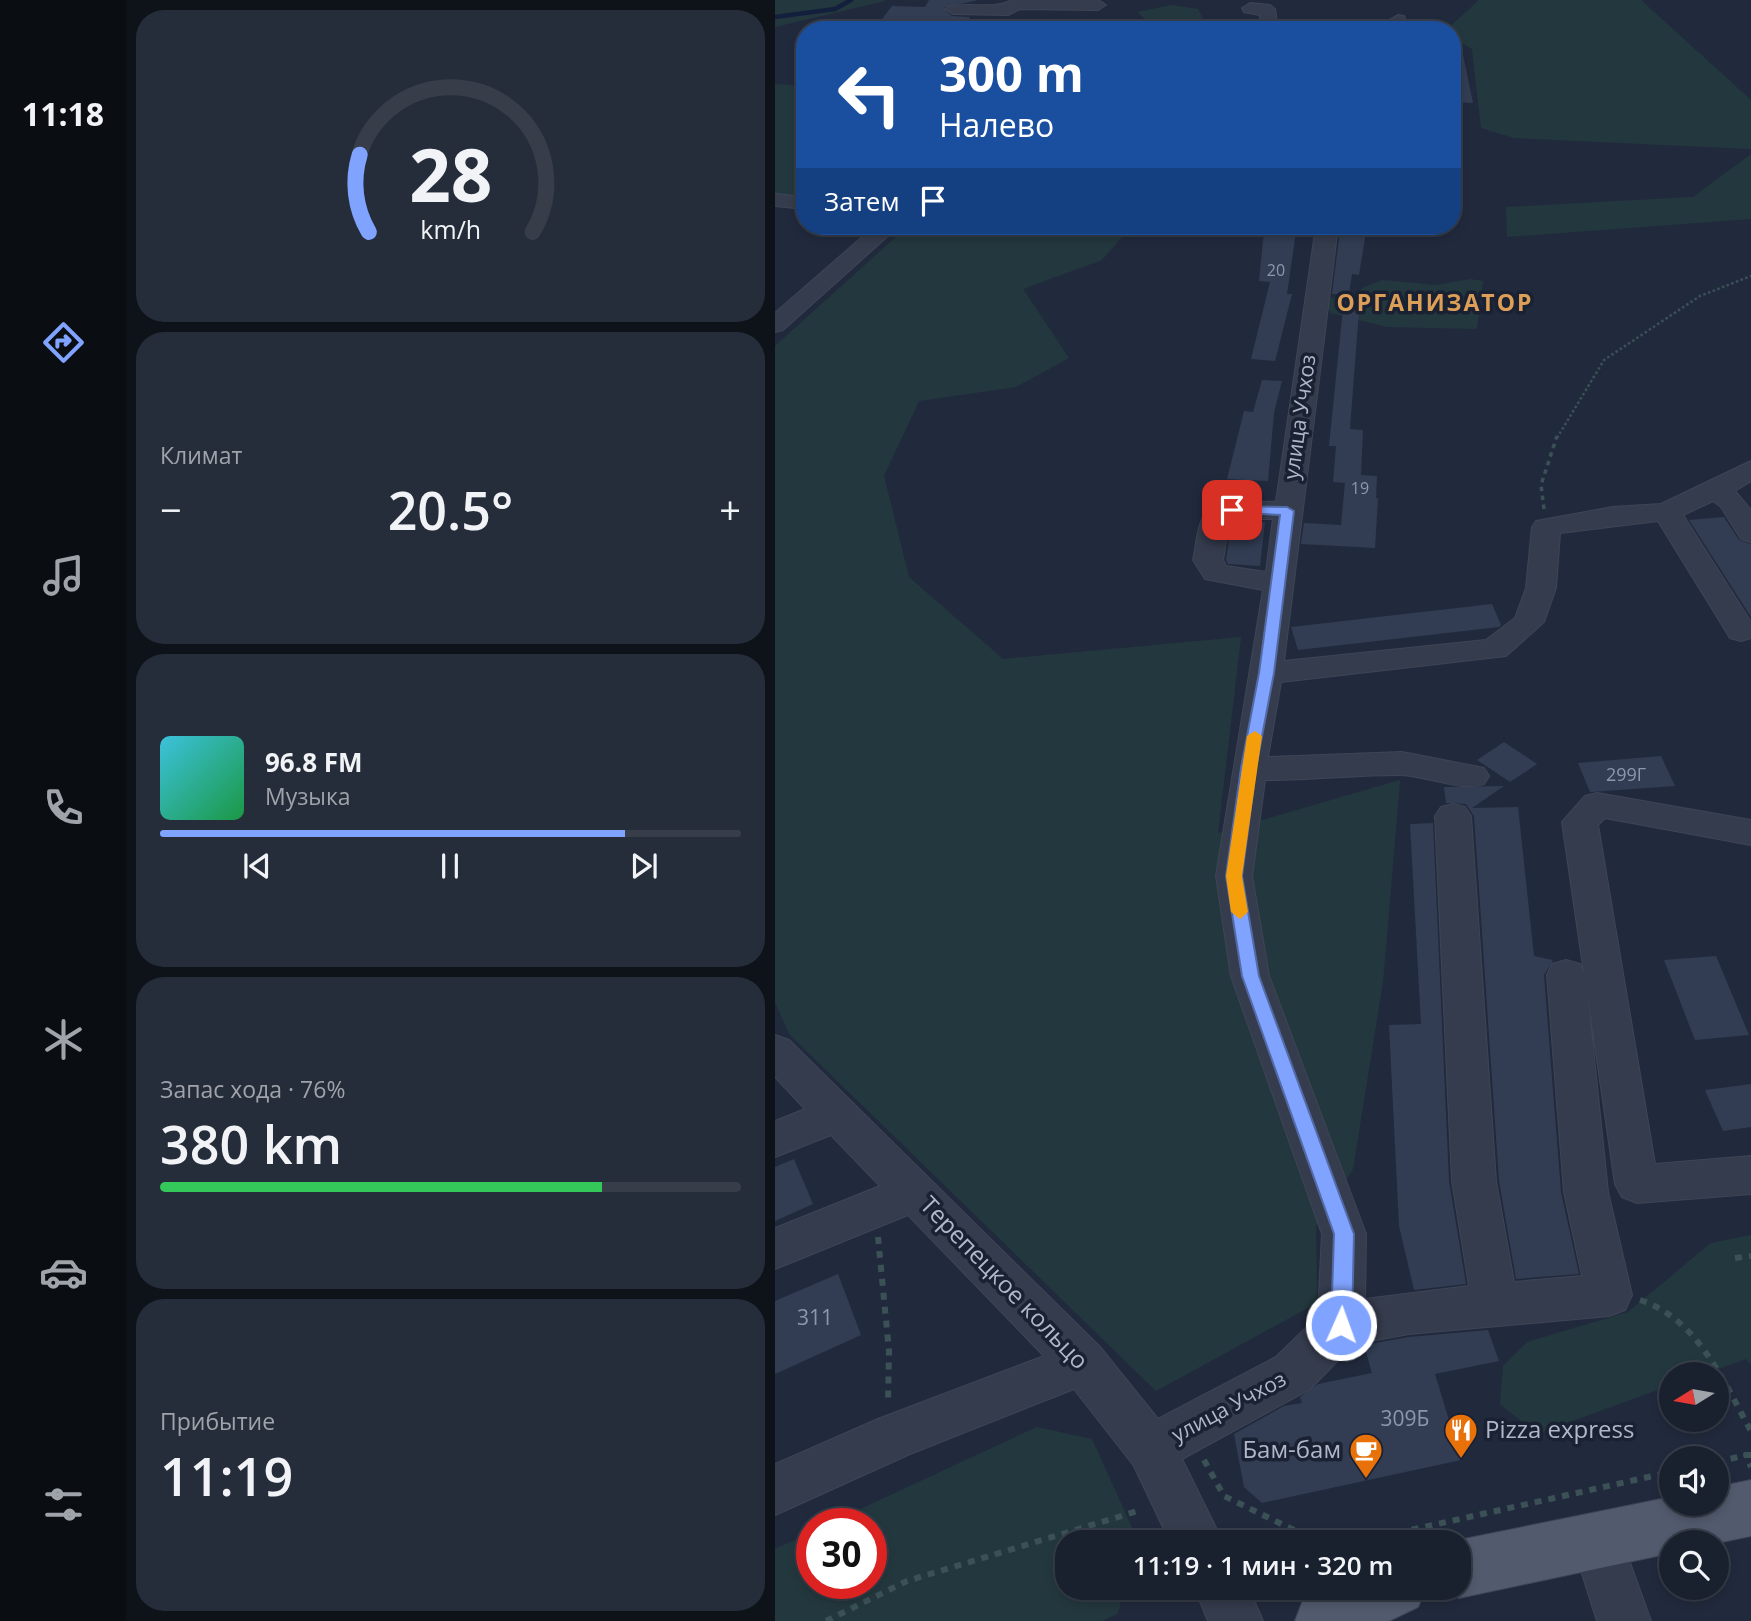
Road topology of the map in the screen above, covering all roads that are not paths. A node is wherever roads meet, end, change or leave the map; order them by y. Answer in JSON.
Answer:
{"nodes":[{"id":1,"x":1247,"y":3,"type":"edge"},
{"id":2,"x":1098,"y":8,"type":"edge"},
{"id":3,"x":953,"y":9,"type":"dead end"},
{"id":4,"x":1250,"y":21,"type":"edge"},
{"id":5,"x":1269,"y":21,"type":"edge"},
{"id":6,"x":775,"y":200,"type":"edge"},
{"id":7,"x":796,"y":202,"type":"edge"},
{"id":8,"x":876,"y":235,"type":"edge"},
{"id":9,"x":1326,"y":235,"type":"edge"},
{"id":10,"x":784,"y":307,"type":"edge"},
{"id":11,"x":775,"y":325,"type":"edge"},
{"id":12,"x":1751,"y":469,"type":"edge"},
{"id":13,"x":1717,"y":490,"type":"junction"},
{"id":14,"x":1287,"y":511,"type":"junction"},
{"id":15,"x":1667,"y":512,"type":"junction"},
{"id":16,"x":1751,"y":533,"type":"edge"},
{"id":17,"x":1278,"y":583,"type":"junction"},
{"id":18,"x":1741,"y":631,"type":"dead end"},
{"id":19,"x":1267,"y":673,"type":"junction"},
{"id":20,"x":1249,"y":768,"type":"junction"},
{"id":21,"x":1472,"y":776,"type":"dead end"},
{"id":22,"x":1453,"y":816,"type":"dead end"},
{"id":23,"x":1751,"y":833,"type":"edge"},
{"id":24,"x":1566,"y":975,"type":"dead end"},
{"id":25,"x":775,"y":1051,"type":"edge"},
{"id":26,"x":837,"y":1114,"type":"junction"},
{"id":27,"x":775,"y":1139,"type":"edge"},
{"id":28,"x":1751,"y":1175,"type":"edge"},
{"id":29,"x":895,"y":1200,"type":"junction"},
{"id":30,"x":775,"y":1249,"type":"edge"},
{"id":31,"x":1495,"y":1305,"type":"junction"},
{"id":32,"x":1341,"y":1325,"type":"junction"},
{"id":33,"x":1083,"y":1363,"type":"junction"},
{"id":34,"x":1170,"y":1440,"type":"junction"},
{"id":35,"x":1749,"y":1473,"type":"edge"},
{"id":36,"x":775,"y":1490,"type":"edge"},
{"id":37,"x":1191,"y":1530,"type":"edge"},
{"id":38,"x":1597,"y":1539,"type":"junction"},
{"id":39,"x":1471,"y":1566,"type":"edge"},
{"id":40,"x":1226,"y":1600,"type":"edge"},
{"id":41,"x":1369,"y":1600,"type":"edge"},
{"id":42,"x":1236,"y":1621,"type":"edge"},
{"id":43,"x":1324,"y":1621,"type":"edge"},
{"id":44,"x":1624,"y":1621,"type":"edge"}],
"edges":[{"from":1,"to":4,"type":"street"},
{"from":1,"to":5,"type":"street"},
{"from":2,"to":3,"type":"street"},
{"from":6,"to":7,"type":"street"},
{"from":8,"to":10,"type":"street"},
{"from":9,"to":14,"type":"street","name":"улица Учхоз"},
{"from":10,"to":11,"type":"street"},
{"from":12,"to":13,"type":"street"},
{"from":13,"to":15,"type":"street"},
{"from":13,"to":16,"type":"street"},
{"from":14,"to":17,"type":"street","name":"улица Учхоз"},
{"from":14,"to":17,"type":"street"},
{"from":15,"to":18,"type":"street"},
{"from":15,"to":19,"type":"street"},
{"from":17,"to":19,"type":"street","name":"улица Учхоз"},
{"from":19,"to":20,"type":"street","name":"улица Учхоз"},
{"from":20,"to":21,"type":"street"},
{"from":20,"to":32,"type":"street","name":"улица Учхоз"},
{"from":22,"to":31,"type":"street"},
{"from":23,"to":28,"type":"street"},
{"from":24,"to":31,"type":"street"},
{"from":25,"to":26,"type":"street","name":"Терепецкое кольцо"},
{"from":26,"to":27,"type":"street"},
{"from":26,"to":29,"type":"street","name":"Терепецкое кольцо"},
{"from":29,"to":30,"type":"street"},
{"from":29,"to":33,"type":"street","name":"Терепецкое кольцо"},
{"from":31,"to":32,"type":"street"},
{"from":32,"to":34,"type":"street","name":"улица Учхоз"},
{"from":33,"to":34,"type":"street","name":"Терепецкое кольцо"},
{"from":33,"to":36,"type":"street"},
{"from":34,"to":37,"type":"street","name":"Терепецкое кольцо"},
{"from":35,"to":38,"type":"main road"},
{"from":38,"to":39,"type":"main road"},
{"from":38,"to":44,"type":"street"},
{"from":40,"to":42,"type":"street"},
{"from":41,"to":43,"type":"main road"}]}
